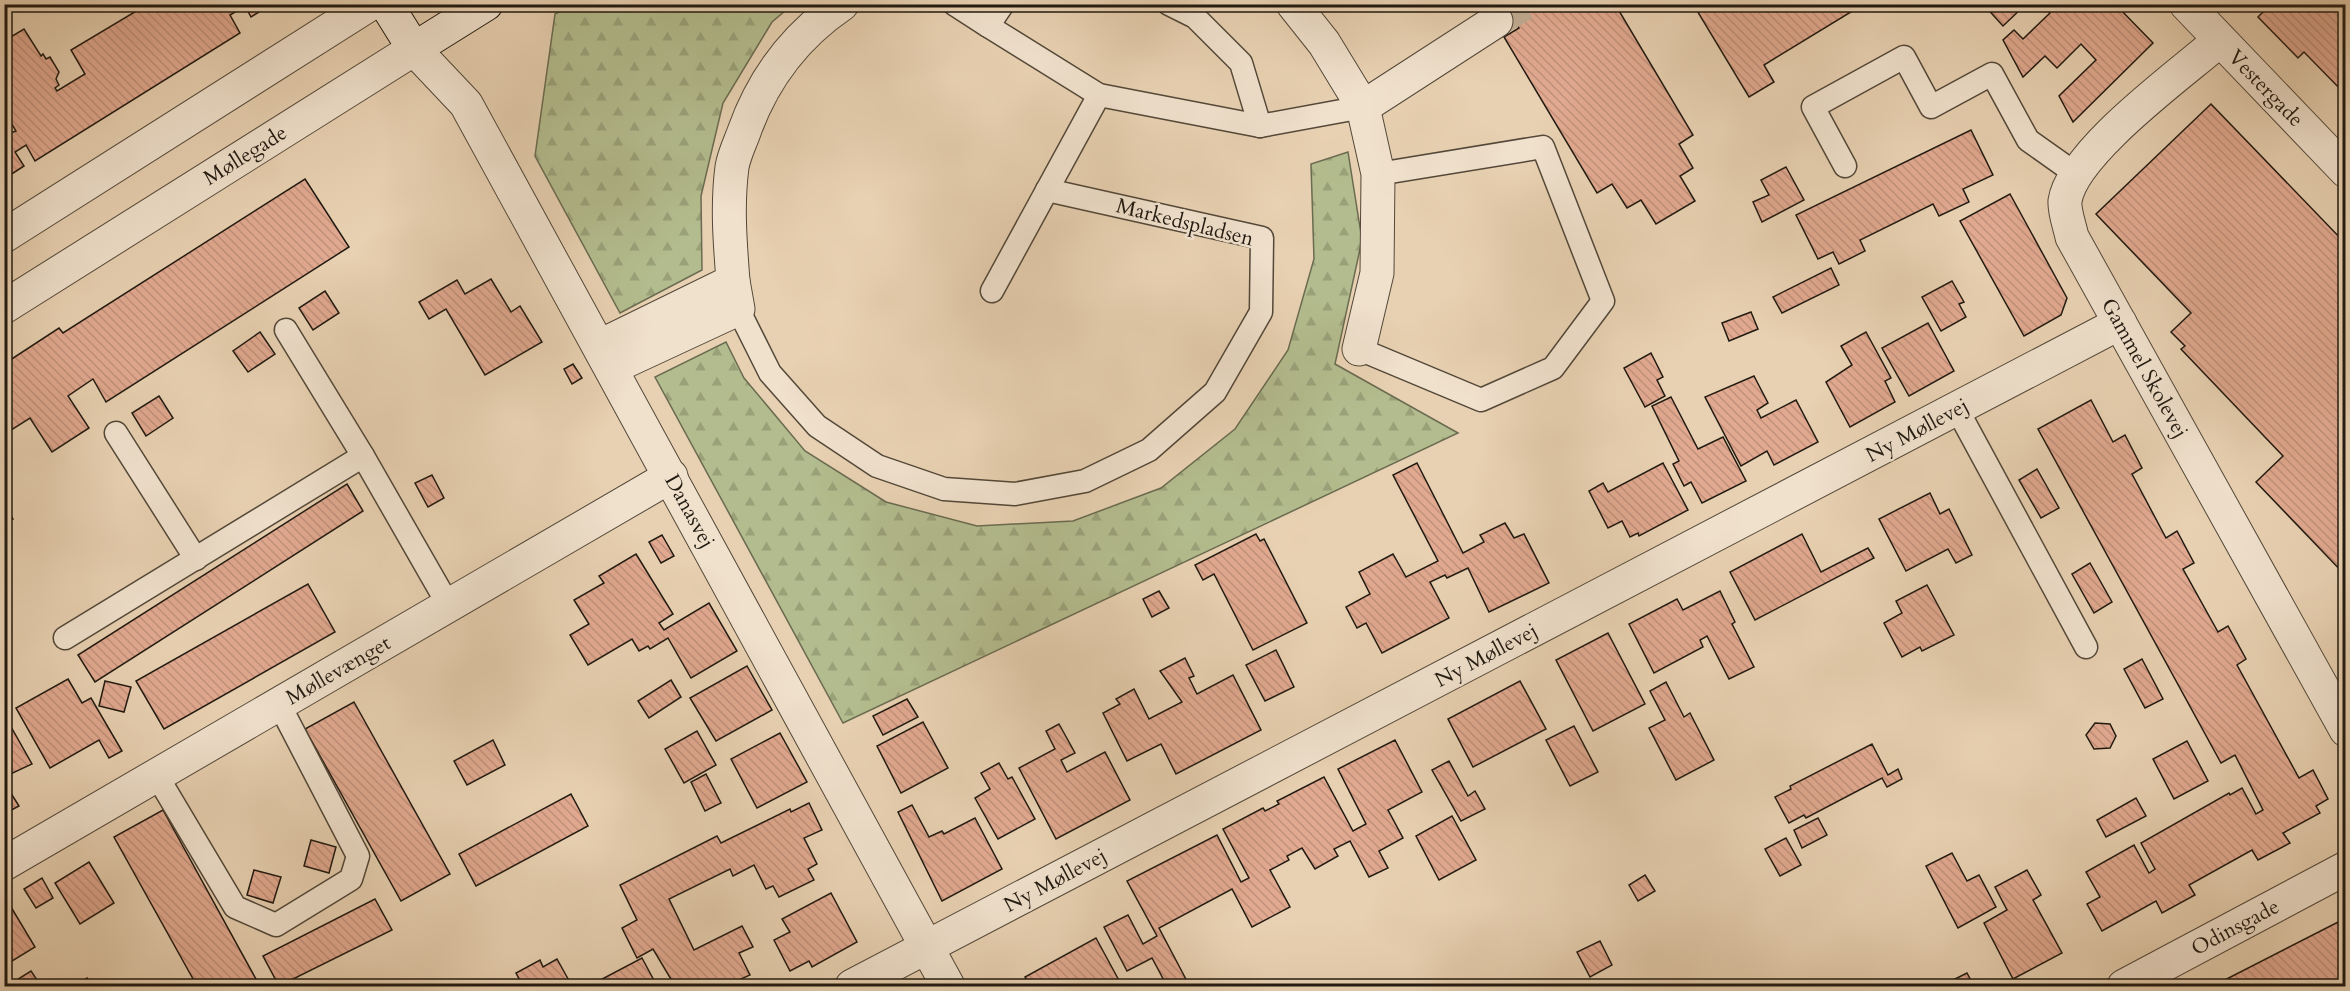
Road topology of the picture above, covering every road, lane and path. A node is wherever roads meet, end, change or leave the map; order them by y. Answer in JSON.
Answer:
{"nodes":[{"id":1,"x":370,"y":4,"type":"edge"},
{"id":2,"x":386,"y":4,"type":"edge"},
{"id":3,"x":486,"y":4,"type":"edge"},
{"id":4,"x":842,"y":4,"type":"edge"},
{"id":5,"x":954,"y":4,"type":"edge"},
{"id":6,"x":1003,"y":4,"type":"edge"},
{"id":7,"x":1169,"y":4,"type":"edge"},
{"id":8,"x":1293,"y":4,"type":"edge"},
{"id":9,"x":2186,"y":4,"type":"edge"},
{"id":10,"x":1496,"y":21,"type":"tunnel mouth"},
{"id":11,"x":988,"y":26,"type":"junction"},
{"id":12,"x":2220,"y":40,"type":"junction"},
{"id":13,"x":414,"y":49,"type":"junction"},
{"id":14,"x":1099,"y":95,"type":"junction"},
{"id":15,"x":1363,"y":107,"type":"junction"},
{"id":16,"x":1260,"y":126,"type":"junction"},
{"id":17,"x":1845,"y":166,"type":"dead end"},
{"id":18,"x":2346,"y":171,"type":"edge"},
{"id":19,"x":1378,"y":174,"type":"junction"},
{"id":20,"x":2076,"y":174,"type":"junction"},
{"id":21,"x":1047,"y":190,"type":"junction"},
{"id":22,"x":4,"y":236,"type":"edge"},
{"id":23,"x":992,"y":291,"type":"dead end"},
{"id":24,"x":735,"y":295,"type":"junction"},
{"id":25,"x":4,"y":307,"type":"edge"},
{"id":26,"x":2120,"y":323,"type":"junction"},
{"id":27,"x":286,"y":330,"type":"dead end"},
{"id":28,"x":1359,"y":349,"type":"joint"},
{"id":29,"x":605,"y":357,"type":"junction"},
{"id":30,"x":1957,"y":409,"type":"junction"},
{"id":31,"x":117,"y":433,"type":"dead end"},
{"id":32,"x":363,"y":456,"type":"junction"},
{"id":33,"x":671,"y":476,"type":"junction"},
{"id":34,"x":196,"y":559,"type":"junction"},
{"id":35,"x":449,"y":606,"type":"junction"},
{"id":36,"x":65,"y":638,"type":"dead end"},
{"id":37,"x":2086,"y":647,"type":"dead end"},
{"id":38,"x":279,"y":704,"type":"junction"},
{"id":39,"x":2346,"y":730,"type":"edge"},
{"id":40,"x":157,"y":776,"type":"junction"},
{"id":41,"x":4,"y":864,"type":"edge"},
{"id":42,"x":2346,"y":868,"type":"edge"},
{"id":43,"x":928,"y":946,"type":"junction"},
{"id":44,"x":852,"y":987,"type":"edge"},
{"id":45,"x":948,"y":987,"type":"edge"},
{"id":46,"x":2124,"y":987,"type":"edge"}],
"edges":[{"from":1,"to":22,"type":"street"},
{"from":2,"to":13,"type":"street","name":"Danasvej"},
{"from":3,"to":13,"type":"street","name":"Møllegade"},
{"from":4,"to":24,"type":"street","name":"Markedspladsen"},
{"from":5,"to":11,"type":"lane"},
{"from":6,"to":11,"type":"lane"},
{"from":7,"to":16,"type":"lane"},
{"from":8,"to":15,"type":"street"},
{"from":9,"to":12,"type":"street","name":"Vestergade"},
{"from":10,"to":15,"type":"street"},
{"from":11,"to":14,"type":"lane"},
{"from":12,"to":18,"type":"street","name":"Vestergade"},
{"from":12,"to":20,"type":"street","name":"Gammel Skolevej"},
{"from":13,"to":25,"type":"street","name":"Møllegade"},
{"from":13,"to":29,"type":"street","name":"Danasvej"},
{"from":14,"to":16,"type":"lane"},
{"from":14,"to":21,"type":"lane"},
{"from":15,"to":16,"type":"lane"},
{"from":15,"to":19,"type":"street"},
{"from":17,"to":20,"type":"lane"},
{"from":19,"to":28,"type":"street"},
{"from":19,"to":28,"type":"lane"},
{"from":20,"to":26,"type":"street","name":"Gammel Skolevej"},
{"from":21,"to":23,"type":"lane"},
{"from":21,"to":24,"type":"lane","name":"Markedspladsen"},
{"from":24,"to":29,"type":"street"},
{"from":26,"to":30,"type":"street","name":"Ny Møllevej"},
{"from":26,"to":39,"type":"street","name":"Gammel Skolevej"},
{"from":27,"to":32,"type":"lane"},
{"from":29,"to":33,"type":"street","name":"Danasvej"},
{"from":30,"to":37,"type":"lane"},
{"from":30,"to":43,"type":"street","name":"Ny Møllevej"},
{"from":31,"to":34,"type":"lane"},
{"from":32,"to":34,"type":"lane"},
{"from":32,"to":35,"type":"lane"},
{"from":33,"to":35,"type":"street","name":"Møllevænget"},
{"from":33,"to":43,"type":"street","name":"Danasvej"},
{"from":34,"to":36,"type":"lane"},
{"from":35,"to":38,"type":"street","name":"Møllevænget"},
{"from":38,"to":40,"type":"street","name":"Møllevænget"},
{"from":38,"to":40,"type":"lane"},
{"from":40,"to":41,"type":"street","name":"Møllevænget"},
{"from":42,"to":46,"type":"street","name":"Odinsgade"},
{"from":43,"to":44,"type":"street","name":"Ny Møllevej"},
{"from":43,"to":45,"type":"street","name":"Danasvej"}]}
